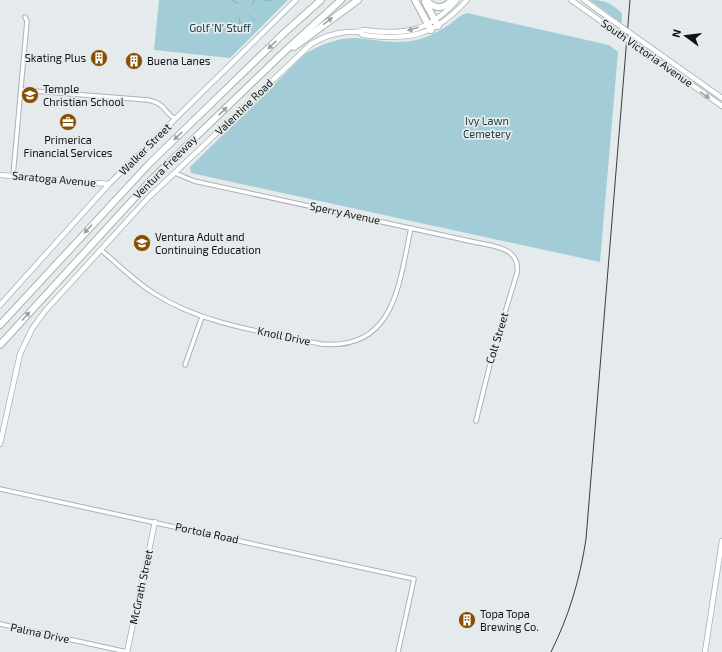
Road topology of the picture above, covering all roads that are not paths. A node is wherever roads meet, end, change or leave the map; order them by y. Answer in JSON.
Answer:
{"nodes":[{"id":1,"x":296,"y":0,"type":"edge"},
{"id":2,"x":317,"y":0,"type":"edge"},
{"id":3,"x":321,"y":0,"type":"edge"},
{"id":4,"x":341,"y":0,"type":"edge"},
{"id":5,"x":358,"y":0,"type":"edge"},
{"id":6,"x":415,"y":0,"type":"edge"},
{"id":7,"x":426,"y":0,"type":"edge"},
{"id":8,"x":452,"y":0,"type":"edge"},
{"id":9,"x":457,"y":0,"type":"edge"},
{"id":10,"x":462,"y":0,"type":"edge"},
{"id":11,"x":467,"y":0,"type":"edge"},
{"id":12,"x":571,"y":0,"type":"edge"},
{"id":13,"x":584,"y":0,"type":"edge"},
{"id":14,"x":461,"y":7,"type":"junction"},
{"id":15,"x":25,"y":17,"type":"dead end"},
{"id":16,"x":436,"y":23,"type":"junction"},
{"id":17,"x":429,"y":27,"type":"junction"},
{"id":18,"x":283,"y":34,"type":"junction"},
{"id":19,"x":285,"y":51,"type":"junction"},
{"id":20,"x":21,"y":90,"type":"junction"},
{"id":21,"x":722,"y":98,"type":"edge"},
{"id":22,"x":722,"y":106,"type":"edge"},
{"id":23,"x":175,"y":119,"type":"junction"},
{"id":24,"x":175,"y":173,"type":"junction"},
{"id":25,"x":0,"y":175,"type":"edge"},
{"id":26,"x":13,"y":176,"type":"junction"},
{"id":27,"x":109,"y":184,"type":"junction"},
{"id":28,"x":411,"y":228,"type":"junction"},
{"id":29,"x":101,"y":250,"type":"junction"},
{"id":30,"x":514,"y":256,"type":"joint"},
{"id":31,"x":0,"y":305,"type":"edge"},
{"id":32,"x":202,"y":317,"type":"junction"},
{"id":33,"x":0,"y":325,"type":"edge"},
{"id":34,"x":0,"y":344,"type":"edge"},
{"id":35,"x":185,"y":365,"type":"dead end"},
{"id":36,"x":476,"y":421,"type":"dead end"},
{"id":37,"x":0,"y":444,"type":"edge"},
{"id":38,"x":0,"y":489,"type":"edge"},
{"id":39,"x":155,"y":522,"type":"junction"},
{"id":40,"x":722,"y":541,"type":"edge"},
{"id":41,"x":0,"y":624,"type":"edge"},
{"id":42,"x":127,"y":652,"type":"edge"},
{"id":43,"x":398,"y":652,"type":"edge"},
{"id":44,"x":705,"y":652,"type":"edge"}],
"edges":[{"from":1,"to":23,"type":"street","name":"Walker Street"},
{"from":2,"to":18,"type":"highway"},
{"from":3,"to":18,"type":"highway","name":"Ventura Freeway"},
{"from":4,"to":19,"type":"highway","name":"Ventura Freeway"},
{"from":19,"to":5,"type":"highway","one_way":true},
{"from":6,"to":17,"type":"highway"},
{"from":7,"to":8,"type":"highway"},
{"from":7,"to":16,"type":"highway"},
{"from":9,"to":16,"type":"street","name":"Valentine Road"},
{"from":10,"to":14,"type":"street"},
{"from":11,"to":14,"type":"street","name":"Valentine Road"},
{"from":12,"to":22,"type":"street","name":"South Victoria Avenue","one_way":true,"bridge":true},
{"from":13,"to":21,"type":"street","name":"South Victoria Avenue","bridge":true},
{"from":14,"to":16,"type":"street","name":"Valentine Road"},
{"from":15,"to":20,"type":"street"},
{"from":16,"to":17,"type":"street","name":"Valentine Road"},
{"from":17,"to":24,"type":"street","name":"Valentine Road"},
{"from":18,"to":33,"type":"highway","name":"Ventura Freeway","one_way":true},
{"from":34,"to":19,"type":"highway","name":"Ventura Freeway","one_way":true},
{"from":20,"to":23,"type":"street"},
{"from":20,"to":26,"type":"street"},
{"from":23,"to":27,"type":"street","name":"Walker Street"},
{"from":24,"to":28,"type":"street","name":"Sperry Avenue"},
{"from":24,"to":29,"type":"street","name":"Valentine Road"},
{"from":25,"to":26,"type":"street","name":"Saratoga Avenue"},
{"from":26,"to":27,"type":"street","name":"Saratoga Avenue"},
{"from":27,"to":31,"type":"street","name":"Walker Street"},
{"from":28,"to":30,"type":"street","name":"Sperry Avenue"},
{"from":28,"to":32,"type":"street","name":"Knoll Drive"},
{"from":29,"to":32,"type":"street","name":"Knoll Drive"},
{"from":29,"to":37,"type":"street","name":"Valentine Road"},
{"from":30,"to":36,"type":"street","name":"Colt Street"},
{"from":32,"to":35,"type":"street"},
{"from":38,"to":39,"type":"street","name":"Portola Road"},
{"from":39,"to":42,"type":"street","name":"McGrath Street"},
{"from":39,"to":43,"type":"street","name":"Portola Road"},
{"from":40,"to":44,"type":"street"},
{"from":41,"to":42,"type":"street","name":"Palma Drive"}]}
